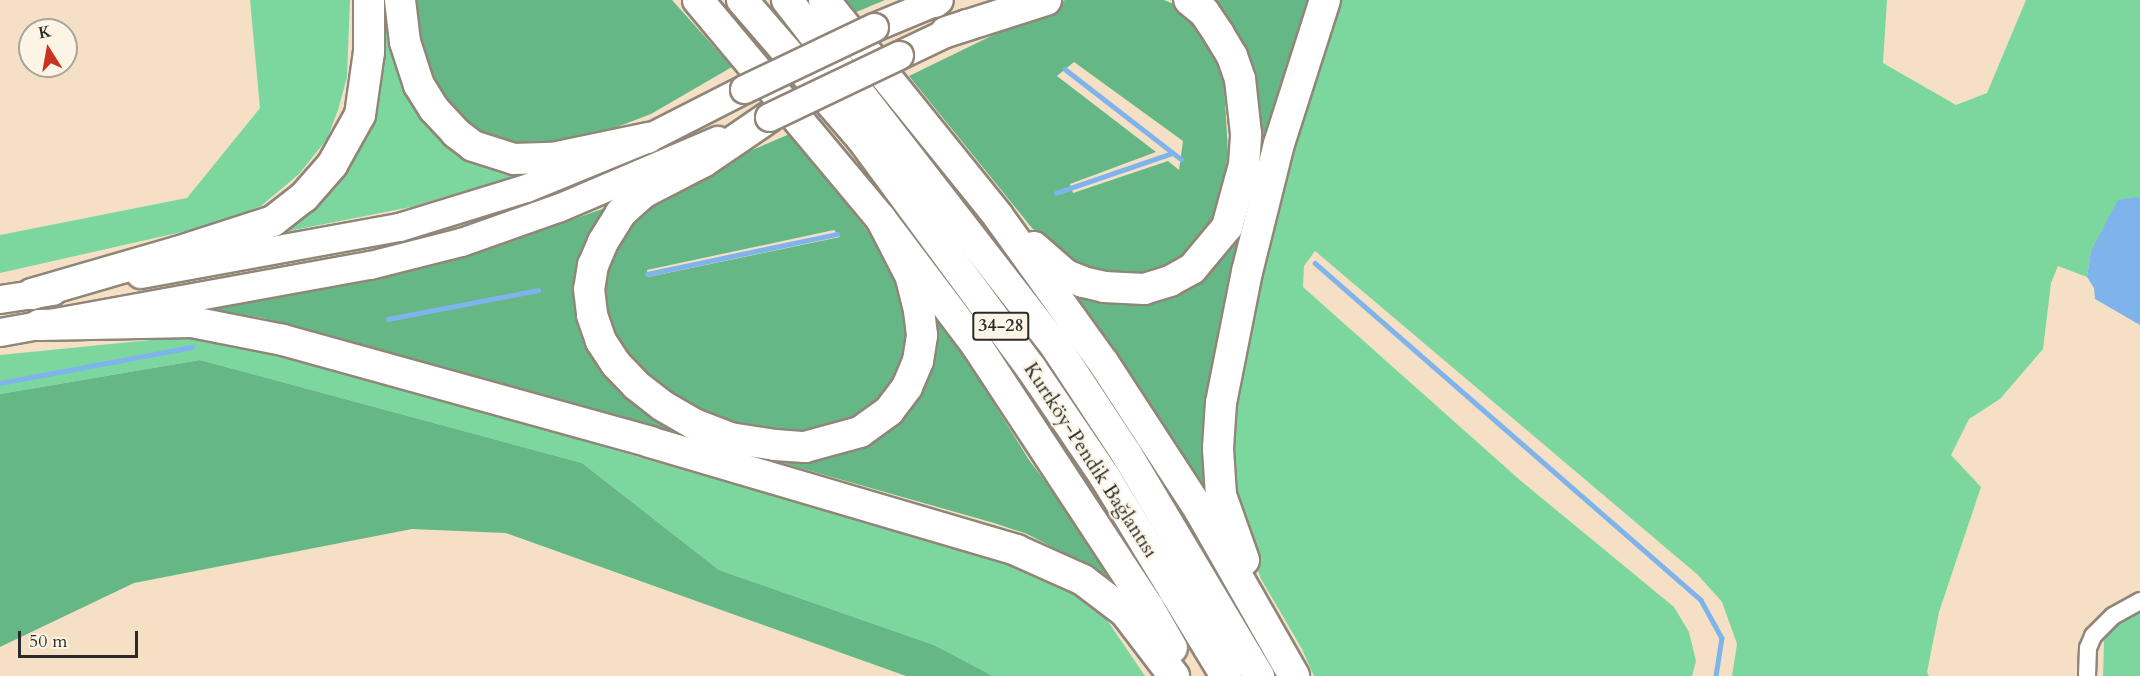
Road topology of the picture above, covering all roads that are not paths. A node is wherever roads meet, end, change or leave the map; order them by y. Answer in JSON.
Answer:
{"nodes":[{"id":1,"x":369,"y":0,"type":"edge"},
{"id":2,"x":400,"y":0,"type":"edge"},
{"id":3,"x":698,"y":0,"type":"edge"},
{"id":4,"x":742,"y":0,"type":"edge"},
{"id":5,"x":786,"y":0,"type":"edge"},
{"id":6,"x":824,"y":0,"type":"edge"},
{"id":7,"x":1013,"y":0,"type":"edge"},
{"id":8,"x":1046,"y":0,"type":"edge"},
{"id":9,"x":1189,"y":0,"type":"edge"},
{"id":10,"x":1325,"y":0,"type":"edge"},
{"id":11,"x":937,"y":1,"type":"edge"},
{"id":12,"x":946,"y":32,"type":"junction"},
{"id":13,"x":769,"y":117,"type":"junction"},
{"id":14,"x":648,"y":138,"type":"junction"},
{"id":15,"x":998,"y":216,"type":"junction"},
{"id":16,"x":881,"y":219,"type":"junction"},
{"id":17,"x":32,"y":294,"type":"junction"},
{"id":18,"x":0,"y":300,"type":"edge"},
{"id":19,"x":39,"y":325,"type":"junction"},
{"id":20,"x":0,"y":332,"type":"edge"},
{"id":21,"x":2140,"y":601,"type":"edge"},
{"id":22,"x":1275,"y":639,"type":"junction"},
{"id":23,"x":1174,"y":676,"type":"edge"},
{"id":24,"x":1187,"y":676,"type":"edge"},
{"id":25,"x":1226,"y":676,"type":"edge"},
{"id":26,"x":1259,"y":676,"type":"edge"},
{"id":27,"x":1294,"y":676,"type":"edge"},
{"id":28,"x":2087,"y":676,"type":"edge"}],
"edges":[{"from":1,"to":17,"type":"highway"},
{"from":2,"to":14,"type":"highway"},
{"from":3,"to":16,"type":"highway"},
{"from":4,"to":25,"type":"highway","name":"Kurtköy-Pendik Bağlantısı","number":"34-28"},
{"from":5,"to":26,"type":"highway","name":"Kurtköy-Pendik Bağlantısı","number":"34-28"},
{"from":6,"to":15,"type":"highway"},
{"from":7,"to":12,"type":"highway"},
{"from":8,"to":12,"type":"highway"},
{"from":9,"to":15,"type":"highway"},
{"from":10,"to":22,"type":"highway"},
{"from":11,"to":14,"type":"highway","bridge":true},
{"from":12,"to":13,"type":"highway","bridge":true},
{"from":13,"to":16,"type":"highway"},
{"from":13,"to":19,"type":"highway"},
{"from":14,"to":17,"type":"highway"},
{"from":15,"to":22,"type":"highway"},
{"from":16,"to":24,"type":"highway"},
{"from":17,"to":18,"type":"highway"},
{"from":19,"to":20,"type":"highway"},
{"from":19,"to":23,"type":"highway"},
{"from":21,"to":28,"type":"street"},
{"from":22,"to":27,"type":"highway"}]}
